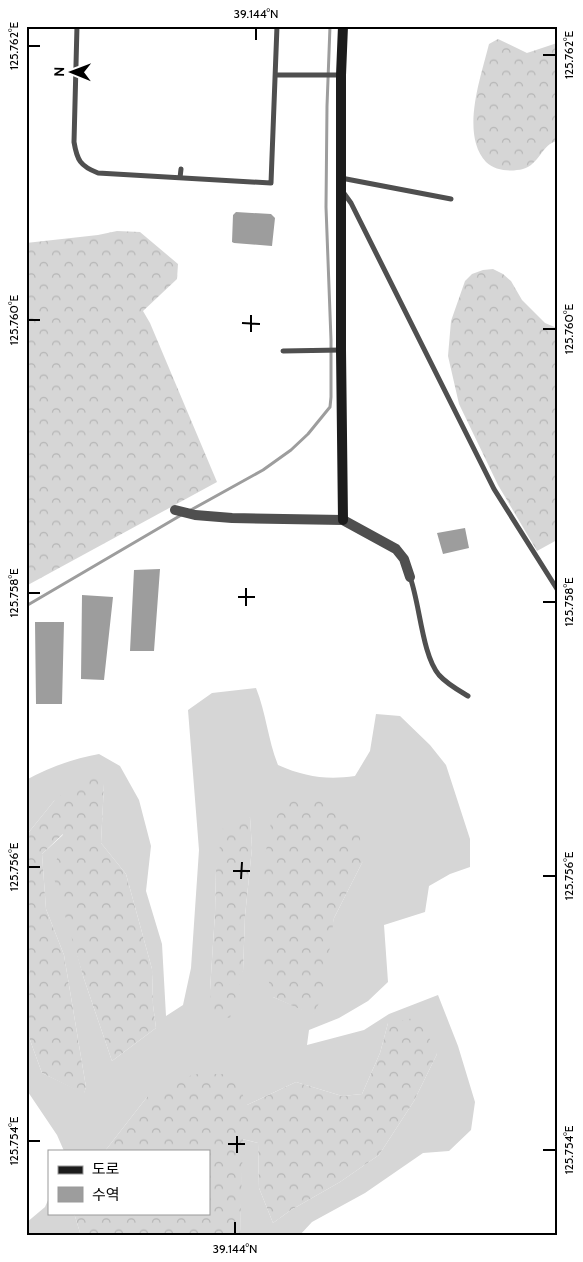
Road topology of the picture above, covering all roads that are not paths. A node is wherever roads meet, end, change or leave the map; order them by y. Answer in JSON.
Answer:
{"nodes":[{"id":1,"x":77,"y":26,"type":"edge"},
{"id":2,"x":277,"y":26,"type":"edge"},
{"id":3,"x":343,"y":26,"type":"edge"},
{"id":4,"x":276,"y":75,"type":"junction"},
{"id":5,"x":337,"y":75,"type":"junction"},
{"id":6,"x":181,"y":169,"type":"dead end"},
{"id":7,"x":180,"y":178,"type":"junction"},
{"id":8,"x":341,"y":178,"type":"junction"},
{"id":9,"x":341,"y":190,"type":"junction"},
{"id":10,"x":452,"y":199,"type":"dead end"},
{"id":11,"x":338,"y":350,"type":"junction"},
{"id":12,"x":282,"y":351,"type":"dead end"},
{"id":13,"x":175,"y":510,"type":"dead end"},
{"id":14,"x":343,"y":520,"type":"junction"},
{"id":15,"x":410,"y":576,"type":"joint"},
{"id":16,"x":557,"y":589,"type":"edge"},
{"id":17,"x":468,"y":696,"type":"dead end"}],
"edges":[{"from":1,"to":7,"type":"lane"},
{"from":2,"to":4,"type":"lane"},
{"from":3,"to":5,"type":"street"},
{"from":4,"to":5,"type":"lane"},
{"from":4,"to":7,"type":"lane"},
{"from":5,"to":8,"type":"street"},
{"from":6,"to":7,"type":"lane"},
{"from":8,"to":9,"type":"street"},
{"from":8,"to":10,"type":"lane"},
{"from":9,"to":11,"type":"street"},
{"from":9,"to":16,"type":"lane"},
{"from":11,"to":12,"type":"lane"},
{"from":11,"to":14,"type":"street"},
{"from":13,"to":14,"type":"street"},
{"from":14,"to":15,"type":"street"},
{"from":15,"to":17,"type":"lane"}]}
